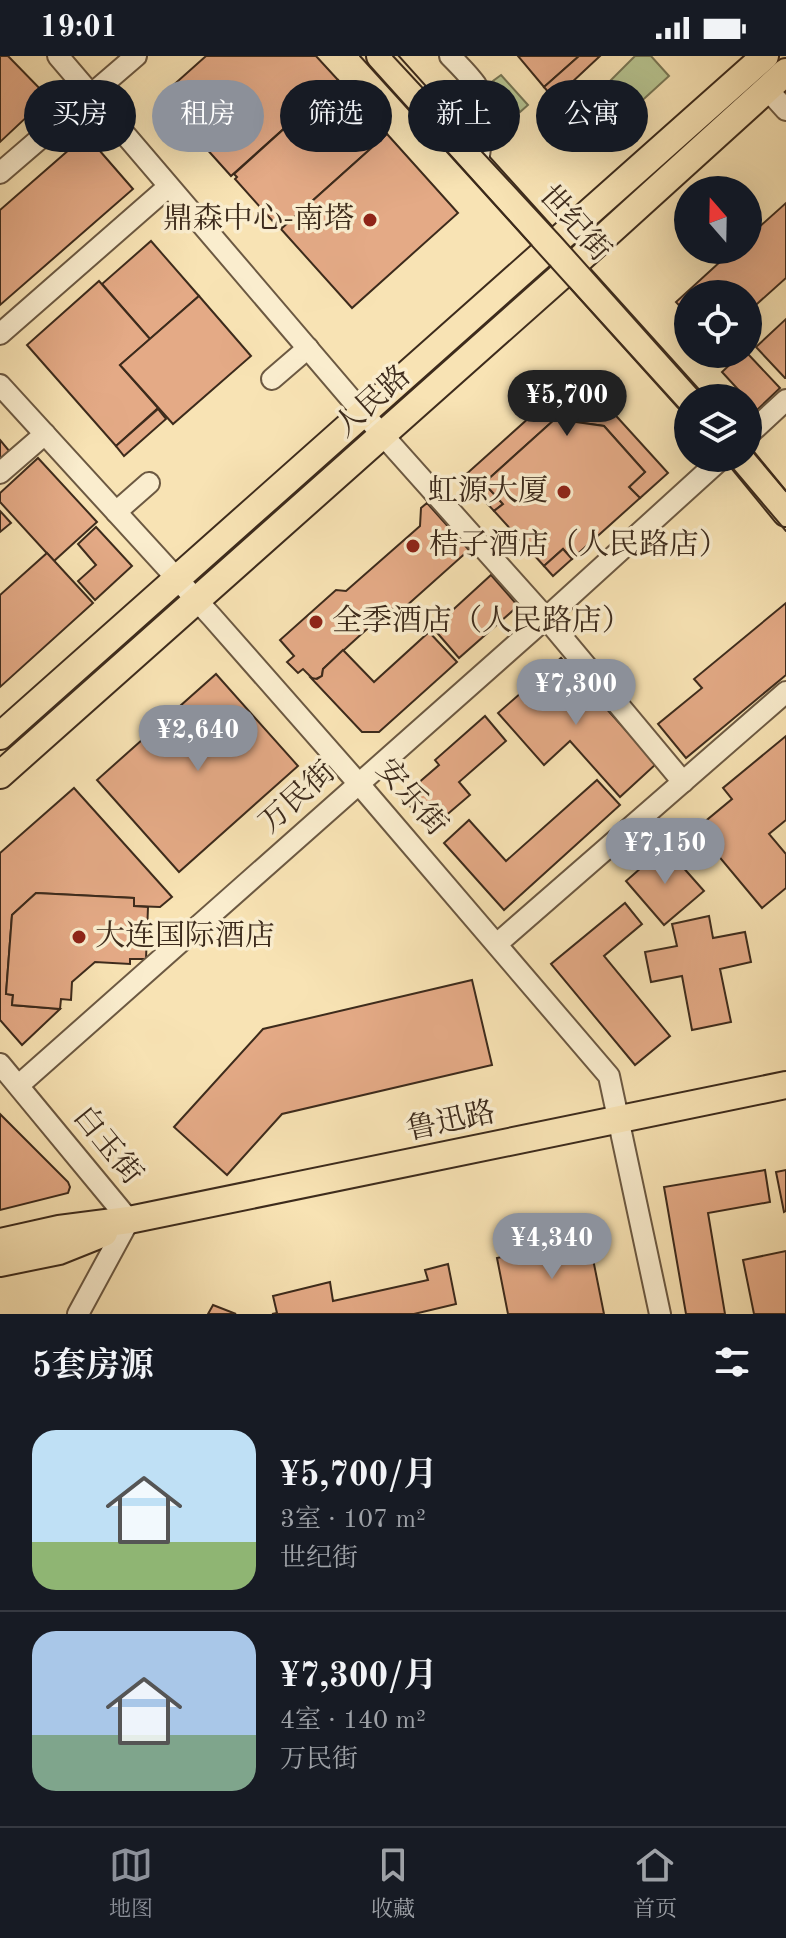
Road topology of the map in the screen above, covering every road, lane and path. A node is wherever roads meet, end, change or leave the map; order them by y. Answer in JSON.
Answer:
{"nodes":[{"id":1,"x":58,"y":56,"type":"edge"},
{"id":2,"x":136,"y":56,"type":"edge"},
{"id":3,"x":380,"y":56,"type":"edge"},
{"id":4,"x":450,"y":56,"type":"edge"},
{"id":5,"x":765,"y":56,"type":"edge"},
{"id":6,"x":77,"y":80,"type":"edge"},
{"id":7,"x":109,"y":80,"type":"edge"},
{"id":8,"x":776,"y":81,"type":"edge"},
{"id":9,"x":786,"y":110,"type":"edge"},
{"id":10,"x":136,"y":150,"type":"edge"},
{"id":11,"x":25,"y":152,"type":"edge"},
{"id":12,"x":478,"y":162,"type":"junction"},
{"id":13,"x":0,"y":173,"type":"edge"},
{"id":14,"x":168,"y":187,"type":"junction"},
{"id":15,"x":551,"y":246,"type":"junction"},
{"id":16,"x":570,"y":268,"type":"junction"},
{"id":17,"x":0,"y":334,"type":"edge"},
{"id":18,"x":308,"y":348,"type":"junction"},
{"id":19,"x":272,"y":379,"type":"dead end"},
{"id":20,"x":675,"y":384,"type":"edge"},
{"id":21,"x":0,"y":385,"type":"edge"},
{"id":22,"x":786,"y":400,"type":"edge"},
{"id":23,"x":363,"y":413,"type":"junction"},
{"id":24,"x":762,"y":422,"type":"edge"},
{"id":25,"x":45,"y":434,"type":"junction"},
{"id":26,"x":383,"y":436,"type":"junction"},
{"id":27,"x":707,"y":472,"type":"edge"},
{"id":28,"x":752,"y":472,"type":"edge"},
{"id":29,"x":0,"y":473,"type":"edge"},
{"id":30,"x":149,"y":483,"type":"dead end"},
{"id":31,"x":116,"y":512,"type":"junction"},
{"id":32,"x":786,"y":513,"type":"edge"},
{"id":33,"x":177,"y":579,"type":"junction"},
{"id":34,"x":198,"y":602,"type":"junction"},
{"id":35,"x":546,"y":618,"type":"junction"},
{"id":36,"x":786,"y":692,"type":"edge"},
{"id":37,"x":3,"y":726,"type":"edge"},
{"id":38,"x":0,"y":775,"type":"edge"},
{"id":39,"x":683,"y":782,"type":"junction"},
{"id":40,"x":359,"y":784,"type":"junction"},
{"id":41,"x":498,"y":943,"type":"junction"},
{"id":42,"x":0,"y":1064,"type":"edge"},
{"id":43,"x":19,"y":1085,"type":"junction"},
{"id":44,"x":786,"y":1085,"type":"edge"},
{"id":45,"x":618,"y":1120,"type":"junction"},
{"id":46,"x":129,"y":1220,"type":"junction"},
{"id":47,"x":0,"y":1242,"type":"edge"},
{"id":48,"x":0,"y":1263,"type":"edge"},
{"id":49,"x":78,"y":1314,"type":"edge"},
{"id":50,"x":660,"y":1314,"type":"edge"}],
"edges":[{"from":1,"to":6,"type":"street"},
{"from":2,"to":7,"type":"street"},
{"from":3,"to":12,"type":"main road","name":"世纪街"},
{"from":4,"to":12,"type":"street"},
{"from":5,"to":15,"type":"main road","name":"人民路"},
{"from":8,"to":9,"type":"street"},
{"from":8,"to":16,"type":"main road","name":"人民路"},
{"from":10,"to":14,"type":"street"},
{"from":11,"to":13,"type":"street"},
{"from":12,"to":15,"type":"main road","name":"世纪街"},
{"from":14,"to":17,"type":"street"},
{"from":14,"to":18,"type":"street"},
{"from":15,"to":16,"type":"main road","name":"世纪街"},
{"from":15,"to":23,"type":"main road","name":"人民路"},
{"from":16,"to":20,"type":"main road","name":"世纪街"},
{"from":16,"to":26,"type":"main road","name":"人民路"},
{"from":18,"to":19,"type":"street"},
{"from":18,"to":23,"type":"street"},
{"from":21,"to":25,"type":"street","name":"安乐街"},
{"from":22,"to":24,"type":"street"},
{"from":23,"to":26,"type":"street"},
{"from":23,"to":33,"type":"main road","name":"人民路"},
{"from":25,"to":29,"type":"street"},
{"from":25,"to":31,"type":"street","name":"安乐街"},
{"from":26,"to":34,"type":"main road","name":"人民路"},
{"from":26,"to":35,"type":"street"},
{"from":27,"to":35,"type":"street","name":"万民街"},
{"from":28,"to":32,"type":"main road"},
{"from":30,"to":31,"type":"street"},
{"from":31,"to":33,"type":"street","name":"安乐街"},
{"from":33,"to":34,"type":"street","name":"安乐街"},
{"from":33,"to":37,"type":"main road","name":"人民路"},
{"from":34,"to":38,"type":"main road","name":"人民路"},
{"from":34,"to":40,"type":"street","name":"安乐街"},
{"from":35,"to":39,"type":"street"},
{"from":35,"to":40,"type":"street","name":"万民街"},
{"from":36,"to":39,"type":"street"},
{"from":39,"to":41,"type":"street"},
{"from":40,"to":41,"type":"street","name":"安乐街"},
{"from":40,"to":43,"type":"street","name":"万民街"},
{"from":41,"to":45,"type":"street","name":"安乐街"},
{"from":42,"to":43,"type":"street","name":"白玉街"},
{"from":43,"to":46,"type":"street","name":"白玉街"},
{"from":44,"to":45,"type":"main road","name":"鲁迅路"},
{"from":45,"to":46,"type":"main road","name":"鲁迅路"},
{"from":45,"to":50,"type":"street","name":"安乐街"},
{"from":46,"to":47,"type":"main road","name":"鲁迅路"},
{"from":46,"to":48,"type":"main road","name":"鲁迅路"},
{"from":46,"to":49,"type":"street","name":"白玉街"}]}
